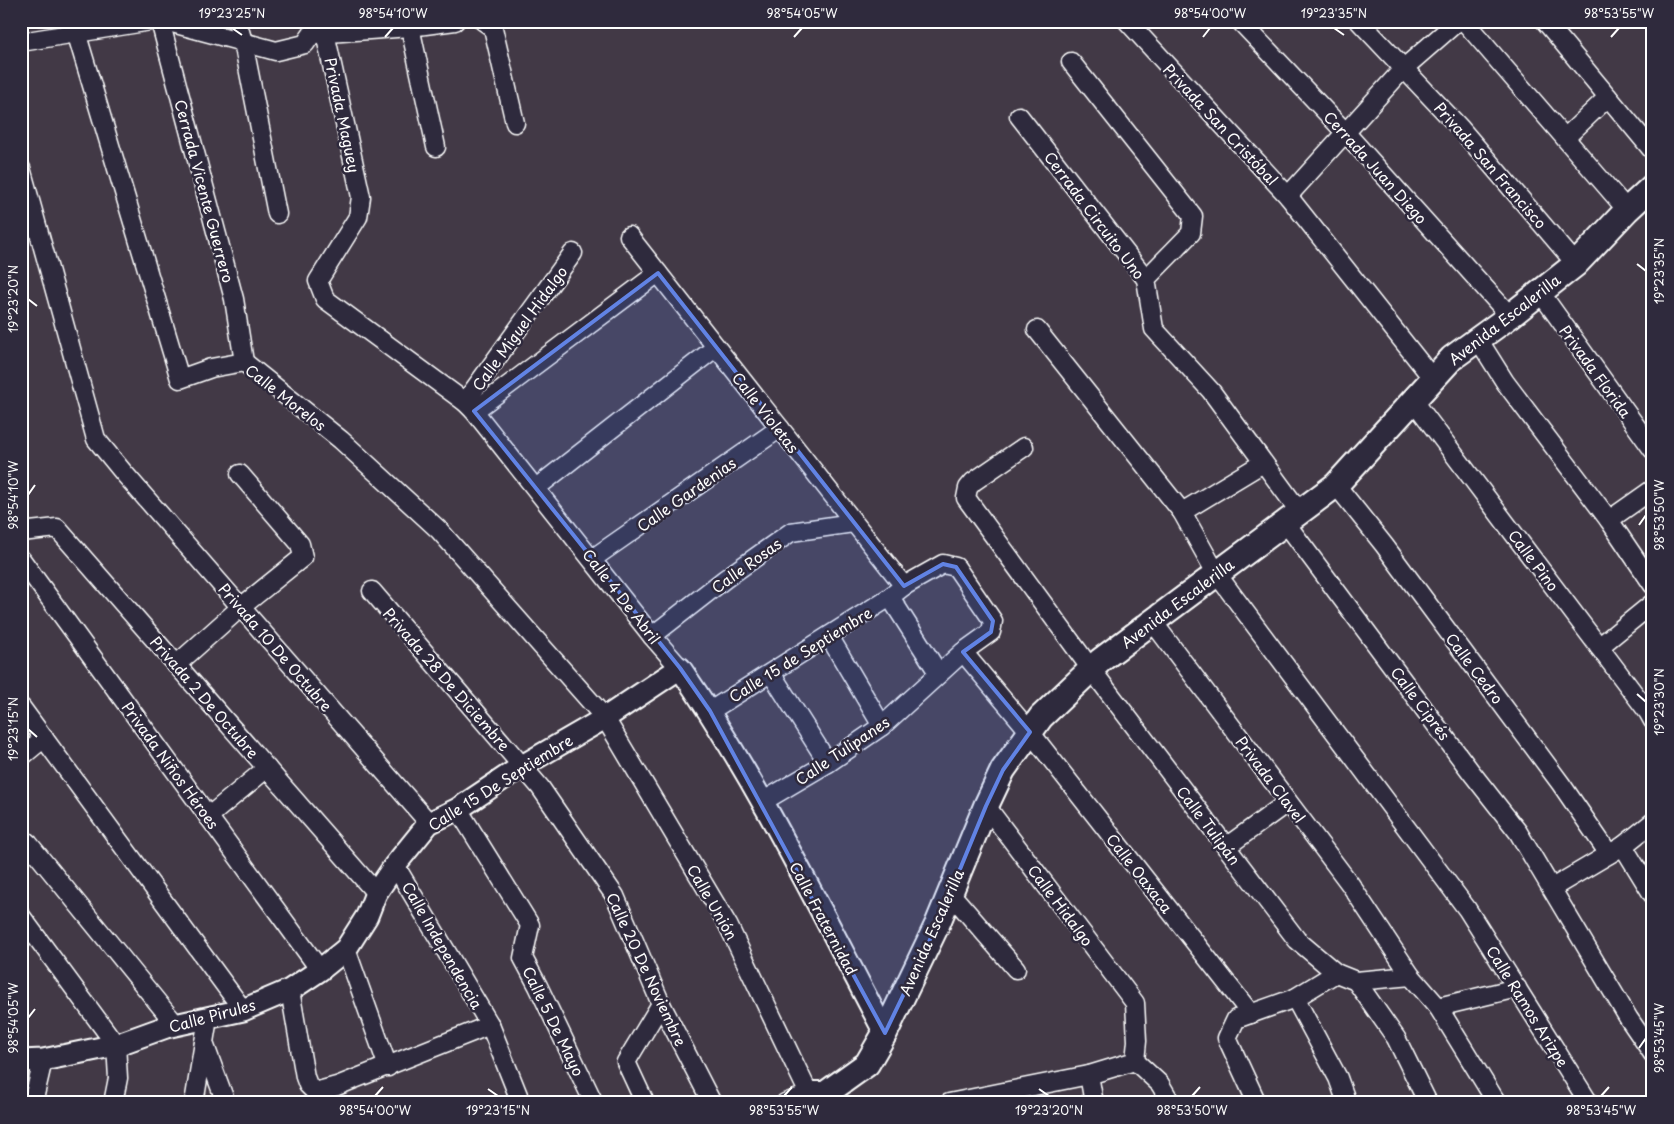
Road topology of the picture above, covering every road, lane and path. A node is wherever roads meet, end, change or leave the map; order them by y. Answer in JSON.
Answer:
{"nodes":[{"id":1,"x":151,"y":21,"type":"edge"},
{"id":2,"x":160,"y":21,"type":"edge"},
{"id":3,"x":165,"y":21,"type":"edge"},
{"id":4,"x":237,"y":21,"type":"edge"},
{"id":5,"x":455,"y":21,"type":"edge"},
{"id":6,"x":483,"y":21,"type":"edge"},
{"id":7,"x":1127,"y":21,"type":"edge"},
{"id":8,"x":1240,"y":21,"type":"edge"},
{"id":9,"x":1359,"y":21,"type":"edge"},
{"id":10,"x":1458,"y":21,"type":"edge"},
{"id":11,"x":1464,"y":21,"type":"edge"},
{"id":12,"x":1545,"y":21,"type":"edge"},
{"id":13,"x":410,"y":27,"type":"junction"},
{"id":14,"x":318,"y":29,"type":"edge"},
{"id":15,"x":76,"y":32,"type":"junction"},
{"id":16,"x":21,"y":42,"type":"edge"},
{"id":17,"x":243,"y":42,"type":"junction"},
{"id":18,"x":1071,"y":62,"type":"dead end"},
{"id":19,"x":1404,"y":68,"type":"junction"},
{"id":20,"x":1608,"y":97,"type":"junction"},
{"id":21,"x":1019,"y":116,"type":"dead end"},
{"id":22,"x":515,"y":123,"type":"dead end"},
{"id":23,"x":1345,"y":132,"type":"junction"},
{"id":24,"x":1565,"y":138,"type":"junction"},
{"id":25,"x":436,"y":147,"type":"dead end"},
{"id":26,"x":1653,"y":151,"type":"edge"},
{"id":27,"x":21,"y":168,"type":"edge"},
{"id":28,"x":1653,"y":186,"type":"edge"},
{"id":29,"x":361,"y":196,"type":"joint"},
{"id":30,"x":1288,"y":196,"type":"junction"},
{"id":31,"x":1628,"y":210,"type":"junction"},
{"id":32,"x":277,"y":214,"type":"dead end"},
{"id":33,"x":629,"y":236,"type":"dead end"},
{"id":34,"x":573,"y":253,"type":"dead end"},
{"id":35,"x":1576,"y":264,"type":"junction"},
{"id":36,"x":658,"y":273,"type":"junction"},
{"id":37,"x":1146,"y":279,"type":"junction"},
{"id":38,"x":1540,"y":292,"type":"junction"},
{"id":39,"x":1510,"y":316,"type":"junction"},
{"id":40,"x":1037,"y":330,"type":"dead end"},
{"id":41,"x":1478,"y":339,"type":"junction"},
{"id":42,"x":716,"y":348,"type":"junction"},
{"id":43,"x":244,"y":362,"type":"junction"},
{"id":44,"x":1433,"y":379,"type":"junction"},
{"id":45,"x":1413,"y":400,"type":"junction"},
{"id":46,"x":469,"y":407,"type":"junction"},
{"id":47,"x":780,"y":428,"type":"junction"},
{"id":48,"x":1024,"y":447,"type":"dead end"},
{"id":49,"x":1653,"y":450,"type":"edge"},
{"id":50,"x":1263,"y":463,"type":"junction"},
{"id":51,"x":240,"y":474,"type":"dead end"},
{"id":52,"x":1336,"y":485,"type":"junction"},
{"id":53,"x":536,"y":488,"type":"junction"},
{"id":54,"x":1653,"y":489,"type":"edge"},
{"id":55,"x":1182,"y":512,"type":"junction"},
{"id":56,"x":1292,"y":516,"type":"junction"},
{"id":57,"x":1610,"y":520,"type":"junction"},
{"id":58,"x":853,"y":523,"type":"junction"},
{"id":59,"x":21,"y":532,"type":"edge"},
{"id":60,"x":21,"y":559,"type":"edge"},
{"id":61,"x":592,"y":559,"type":"junction"},
{"id":62,"x":1216,"y":573,"type":"junction"},
{"id":63,"x":1653,"y":584,"type":"edge"},
{"id":64,"x":372,"y":591,"type":"dead end"},
{"id":65,"x":897,"y":592,"type":"junction"},
{"id":66,"x":1653,"y":603,"type":"edge"},
{"id":67,"x":241,"y":607,"type":"junction"},
{"id":68,"x":1153,"y":622,"type":"junction"},
{"id":69,"x":652,"y":636,"type":"junction"},
{"id":70,"x":829,"y":636,"type":"junction"},
{"id":71,"x":1599,"y":647,"type":"junction"},
{"id":72,"x":963,"y":652,"type":"junction"},
{"id":73,"x":176,"y":665,"type":"junction"},
{"id":74,"x":680,"y":668,"type":"junction"},
{"id":75,"x":1091,"y":669,"type":"junction"},
{"id":76,"x":770,"y":672,"type":"junction"},
{"id":77,"x":939,"y":674,"type":"junction"},
{"id":78,"x":21,"y":707,"type":"edge"},
{"id":79,"x":710,"y":711,"type":"junction"},
{"id":80,"x":1651,"y":714,"type":"edge"},
{"id":81,"x":605,"y":718,"type":"junction"},
{"id":82,"x":882,"y":726,"type":"junction"},
{"id":83,"x":1030,"y":732,"type":"junction"},
{"id":84,"x":44,"y":738,"type":"junction"},
{"id":85,"x":21,"y":757,"type":"edge"},
{"id":86,"x":828,"y":763,"type":"junction"},
{"id":87,"x":522,"y":766,"type":"junction"},
{"id":88,"x":266,"y":768,"type":"junction"},
{"id":89,"x":762,"y":802,"type":"junction"},
{"id":90,"x":1288,"y":802,"type":"junction"},
{"id":91,"x":986,"y":806,"type":"junction"},
{"id":92,"x":458,"y":809,"type":"junction"},
{"id":93,"x":208,"y":817,"type":"junction"},
{"id":94,"x":1653,"y":822,"type":"edge"},
{"id":95,"x":429,"y":823,"type":"junction"},
{"id":96,"x":21,"y":837,"type":"edge"},
{"id":97,"x":1226,"y":847,"type":"junction"},
{"id":98,"x":1616,"y":850,"type":"junction"},
{"id":99,"x":396,"y":865,"type":"junction"},
{"id":100,"x":1552,"y":888,"type":"junction"},
{"id":101,"x":376,"y":893,"type":"junction"},
{"id":102,"x":950,"y":893,"type":"junction"},
{"id":103,"x":1653,"y":895,"type":"edge"},
{"id":104,"x":21,"y":916,"type":"edge"},
{"id":105,"x":346,"y":949,"type":"junction"},
{"id":106,"x":1016,"y":969,"type":"dead end"},
{"id":107,"x":320,"y":970,"type":"junction"},
{"id":108,"x":1336,"y":973,"type":"junction"},
{"id":109,"x":1411,"y":976,"type":"junction"},
{"id":110,"x":1356,"y":981,"type":"junction"},
{"id":111,"x":1517,"y":988,"type":"junction"},
{"id":112,"x":290,"y":990,"type":"junction"},
{"id":113,"x":1295,"y":998,"type":"junction"},
{"id":114,"x":661,"y":1004,"type":"junction"},
{"id":115,"x":1438,"y":1007,"type":"junction"},
{"id":116,"x":243,"y":1010,"type":"junction"},
{"id":117,"x":1243,"y":1017,"type":"junction"},
{"id":118,"x":208,"y":1018,"type":"junction"},
{"id":119,"x":176,"y":1025,"type":"junction"},
{"id":120,"x":490,"y":1025,"type":"junction"},
{"id":121,"x":885,"y":1033,"type":"junction"},
{"id":122,"x":204,"y":1042,"type":"junction"},
{"id":123,"x":116,"y":1046,"type":"junction"},
{"id":124,"x":1653,"y":1054,"type":"edge"},
{"id":125,"x":42,"y":1060,"type":"junction"},
{"id":126,"x":21,"y":1061,"type":"edge"},
{"id":127,"x":1135,"y":1061,"type":"junction"},
{"id":128,"x":388,"y":1067,"type":"junction"},
{"id":129,"x":1089,"y":1076,"type":"junction"},
{"id":130,"x":810,"y":1098,"type":"edge"},
{"id":131,"x":518,"y":1102,"type":"edge"},
{"id":132,"x":33,"y":1103,"type":"edge"},
{"id":133,"x":113,"y":1103,"type":"edge"},
{"id":134,"x":194,"y":1103,"type":"edge"},
{"id":135,"x":226,"y":1103,"type":"edge"},
{"id":136,"x":594,"y":1103,"type":"edge"},
{"id":137,"x":645,"y":1103,"type":"edge"},
{"id":138,"x":712,"y":1103,"type":"edge"},
{"id":139,"x":785,"y":1103,"type":"edge"},
{"id":140,"x":949,"y":1103,"type":"edge"},
{"id":141,"x":1094,"y":1103,"type":"edge"},
{"id":142,"x":1171,"y":1103,"type":"edge"},
{"id":143,"x":1257,"y":1103,"type":"edge"},
{"id":144,"x":1346,"y":1103,"type":"edge"},
{"id":145,"x":1428,"y":1103,"type":"edge"},
{"id":146,"x":1496,"y":1103,"type":"edge"},
{"id":147,"x":1589,"y":1103,"type":"edge"}],
"edges":[{"from":1,"to":15,"type":"street"},
{"from":2,"to":43,"type":"street","name":"Cerrada Vicente Guerrero"},
{"from":3,"to":17,"type":"street"},
{"from":4,"to":17,"type":"street"},
{"from":5,"to":13,"type":"street"},
{"from":6,"to":22,"type":"street"},
{"from":7,"to":30,"type":"street","name":"Privada San Cristóbal"},
{"from":8,"to":23,"type":"street","name":"Cerrada Juan Diego"},
{"from":9,"to":19,"type":"street","name":"Privada San Francisco"},
{"from":10,"to":19,"type":"street"},
{"from":11,"to":24,"type":"street"},
{"from":12,"to":20,"type":"street"},
{"from":13,"to":14,"type":"street"},
{"from":13,"to":25,"type":"street"},
{"from":14,"to":17,"type":"street"},
{"from":14,"to":29,"type":"street","name":"Privada Maguey"},
{"from":15,"to":16,"type":"street"},
{"from":15,"to":43,"type":"street","name":"Calle Morelos"},
{"from":17,"to":32,"type":"street"},
{"from":18,"to":37,"type":"street"},
{"from":19,"to":23,"type":"street"},
{"from":19,"to":35,"type":"street","name":"Privada San Francisco"},
{"from":20,"to":24,"type":"street"},
{"from":20,"to":26,"type":"street"},
{"from":21,"to":37,"type":"street","name":"Cerrada Circuito Uno"},
{"from":23,"to":30,"type":"street"},
{"from":23,"to":39,"type":"street","name":"Cerrada Juan Diego"},
{"from":24,"to":31,"type":"street"},
{"from":27,"to":67,"type":"street","name":"Privada 10 De Octubre"},
{"from":28,"to":31,"type":"main road","name":"Avenida Escalerilla"},
{"from":29,"to":46,"type":"street","name":"Calle 4 De Abril"},
{"from":30,"to":44,"type":"street","name":"Privada San Cristóbal"},
{"from":31,"to":35,"type":"main road","name":"Avenida Escalerilla"},
{"from":33,"to":36,"type":"street","name":"Calle Violetas"},
{"from":34,"to":46,"type":"street","name":"Calle Miguel Hidalgo"},
{"from":35,"to":38,"type":"main road","name":"Avenida Escalerilla"},
{"from":36,"to":42,"type":"street","name":"Calle Violetas"},
{"from":36,"to":46,"type":"street"},
{"from":37,"to":50,"type":"street","name":"Cerrada Circuito Uno"},
{"from":38,"to":39,"type":"main road","name":"Avenida Escalerilla"},
{"from":38,"to":49,"type":"street","name":"Privada Florida"},
{"from":39,"to":41,"type":"main road","name":"Avenida Escalerilla"},
{"from":40,"to":55,"type":"street"},
{"from":41,"to":44,"type":"main road","name":"Avenida Escalerilla"},
{"from":41,"to":57,"type":"street"},
{"from":42,"to":47,"type":"street","name":"Calle Violetas"},
{"from":42,"to":53,"type":"street"},
{"from":43,"to":81,"type":"street","name":"Calle Morelos"},
{"from":44,"to":45,"type":"main road","name":"Avenida Escalerilla"},
{"from":45,"to":52,"type":"main road","name":"Avenida Escalerilla"},
{"from":45,"to":71,"type":"street","name":"Calle Pino"},
{"from":46,"to":53,"type":"street","name":"Calle 4 De Abril"},
{"from":47,"to":58,"type":"street","name":"Calle Violetas"},
{"from":47,"to":61,"type":"street","name":"Calle Gardenias"},
{"from":48,"to":75,"type":"street","name":"Calle Tulipán"},
{"from":50,"to":55,"type":"street"},
{"from":50,"to":56,"type":"street","name":"Cerrada Circuito Uno"},
{"from":51,"to":67,"type":"street"},
{"from":52,"to":56,"type":"main road","name":"Avenida Escalerilla"},
{"from":52,"to":98,"type":"street","name":"Calle Cedro"},
{"from":53,"to":61,"type":"street","name":"Calle 4 De Abril"},
{"from":54,"to":57,"type":"street"},
{"from":55,"to":62,"type":"street"},
{"from":56,"to":62,"type":"main road","name":"Avenida Escalerilla"},
{"from":56,"to":100,"type":"street","name":"Calle Ciprés"},
{"from":57,"to":63,"type":"street"},
{"from":58,"to":65,"type":"street","name":"Calle Violetas"},
{"from":58,"to":69,"type":"street","name":"Calle Rosas"},
{"from":59,"to":73,"type":"street","name":"Privada 2 De Octubre"},
{"from":60,"to":93,"type":"street","name":"Privada Niños Héroes"},
{"from":61,"to":69,"type":"street","name":"Calle 4 De Abril"},
{"from":62,"to":68,"type":"main road","name":"Avenida Escalerilla"},
{"from":62,"to":111,"type":"street","name":"Calle Ramos Arizpe"},
{"from":64,"to":87,"type":"street","name":"Privada 28 De Diciembre"},
{"from":65,"to":70,"type":"street","name":"Calle 15 de Septiembre"},
{"from":65,"to":72,"type":"street","name":"Calle Tulipanes"},
{"from":65,"to":77,"type":"street","name":"Calle Violetas"},
{"from":66,"to":71,"type":"street"},
{"from":67,"to":73,"type":"street"},
{"from":67,"to":95,"type":"street","name":"Privada 10 De Octubre"},
{"from":68,"to":75,"type":"main road","name":"Avenida Escalerilla"},
{"from":68,"to":90,"type":"street","name":"Privada Clavel"},
{"from":69,"to":74,"type":"street","name":"Calle 4 De Abril"},
{"from":70,"to":76,"type":"street","name":"Calle 15 de Septiembre"},
{"from":70,"to":82,"type":"street"},
{"from":71,"to":80,"type":"street","name":"Calle Pino"},
{"from":72,"to":77,"type":"street","name":"Calle Tulipanes"},
{"from":72,"to":83,"type":"street","name":"Calle Oaxaca"},
{"from":73,"to":88,"type":"street","name":"Privada 2 De Octubre"},
{"from":74,"to":79,"type":"street","name":"Calle 4 De Abril"},
{"from":74,"to":81,"type":"street","name":"Calle 15 De Septiembre"},
{"from":75,"to":83,"type":"main road","name":"Avenida Escalerilla"},
{"from":75,"to":97,"type":"street","name":"Calle Tulipán"},
{"from":76,"to":79,"type":"street","name":"Calle 15 de Septiembre"},
{"from":76,"to":86,"type":"street"},
{"from":77,"to":82,"type":"street","name":"Calle Tulipanes"},
{"from":78,"to":84,"type":"street"},
{"from":79,"to":89,"type":"street","name":"Calle 4 De Abril"},
{"from":81,"to":87,"type":"street","name":"Calle 15 De Septiembre"},
{"from":81,"to":130,"type":"street","name":"Calle Unión"},
{"from":82,"to":86,"type":"street","name":"Calle Tulipanes"},
{"from":83,"to":91,"type":"main road","name":"Avenida Escalerilla"},
{"from":83,"to":117,"type":"street","name":"Calle Oaxaca"},
{"from":84,"to":85,"type":"street"},
{"from":84,"to":116,"type":"street"},
{"from":86,"to":89,"type":"street","name":"Calle Tulipanes"},
{"from":87,"to":92,"type":"street","name":"Calle 15 De Septiembre"},
{"from":87,"to":114,"type":"street","name":"Calle 20 De Noviembre"},
{"from":88,"to":93,"type":"street"},
{"from":88,"to":101,"type":"street","name":"Privada 2 De Octubre"},
{"from":89,"to":121,"type":"street","name":"Calle Fraternidad"},
{"from":90,"to":97,"type":"street"},
{"from":90,"to":109,"type":"street","name":"Privada Clavel"},
{"from":91,"to":102,"type":"main road","name":"Avenida Escalerilla"},
{"from":91,"to":127,"type":"street","name":"Calle Hidalgo"},
{"from":92,"to":95,"type":"street","name":"Calle 15 De Septiembre"},
{"from":92,"to":136,"type":"street","name":"Calle 5 De Mayo"},
{"from":93,"to":107,"type":"street","name":"Privada Niños Héroes"},
{"from":94,"to":98,"type":"street"},
{"from":95,"to":99,"type":"street","name":"Calle 15 De Septiembre"},
{"from":96,"to":119,"type":"street"},
{"from":97,"to":108,"type":"street","name":"Calle Tulipán"},
{"from":98,"to":100,"type":"street"},
{"from":98,"to":103,"type":"street","name":"Calle Cedro"},
{"from":99,"to":101,"type":"street","name":"Calle 15 De Septiembre"},
{"from":99,"to":120,"type":"street","name":"Calle Independencia"},
{"from":100,"to":124,"type":"street"},
{"from":101,"to":105,"type":"street","name":"Calle 15 De Septiembre"},
{"from":102,"to":106,"type":"street"},
{"from":102,"to":121,"type":"main road","name":"Avenida Escalerilla"},
{"from":104,"to":123,"type":"street"},
{"from":105,"to":107,"type":"street","name":"Calle 15 De Septiembre"},
{"from":105,"to":128,"type":"street"},
{"from":107,"to":112,"type":"street","name":"Calle 15 De Septiembre"},
{"from":108,"to":110,"type":"street","name":"Calle Tulipán"},
{"from":108,"to":113,"type":"street"},
{"from":109,"to":110,"type":"street"},
{"from":109,"to":115,"type":"street","name":"Privada Clavel"},
{"from":110,"to":145,"type":"street"},
{"from":111,"to":115,"type":"street"},
{"from":111,"to":147,"type":"street","name":"Calle Ramos Arizpe"},
{"from":112,"to":116,"type":"street","name":"Calle Pirules"},
{"from":112,"to":128,"type":"street"},
{"from":113,"to":117,"type":"street"},
{"from":113,"to":144,"type":"street"},
{"from":114,"to":137,"type":"street"},
{"from":114,"to":138,"type":"street","name":"Calle 20 De Noviembre"},
{"from":115,"to":146,"type":"street","name":"Privada Clavel"},
{"from":116,"to":118,"type":"street","name":"Calle Pirules"},
{"from":117,"to":143,"type":"street"},
{"from":118,"to":119,"type":"street","name":"Calle Pirules"},
{"from":118,"to":122,"type":"street"},
{"from":119,"to":123,"type":"street","name":"Calle Pirules"},
{"from":120,"to":128,"type":"street"},
{"from":120,"to":131,"type":"street","name":"Calle Independencia"},
{"from":121,"to":130,"type":"main road","name":"Avenida Escalerilla"},
{"from":122,"to":134,"type":"street"},
{"from":122,"to":135,"type":"street"},
{"from":123,"to":125,"type":"street","name":"Calle Pirules"},
{"from":123,"to":133,"type":"street"},
{"from":125,"to":126,"type":"street","name":"Calle Pirules"},
{"from":125,"to":132,"type":"street"},
{"from":127,"to":129,"type":"street"},
{"from":127,"to":142,"type":"street"},
{"from":129,"to":140,"type":"street"},
{"from":129,"to":141,"type":"street"},
{"from":130,"to":139,"type":"street"}]}
